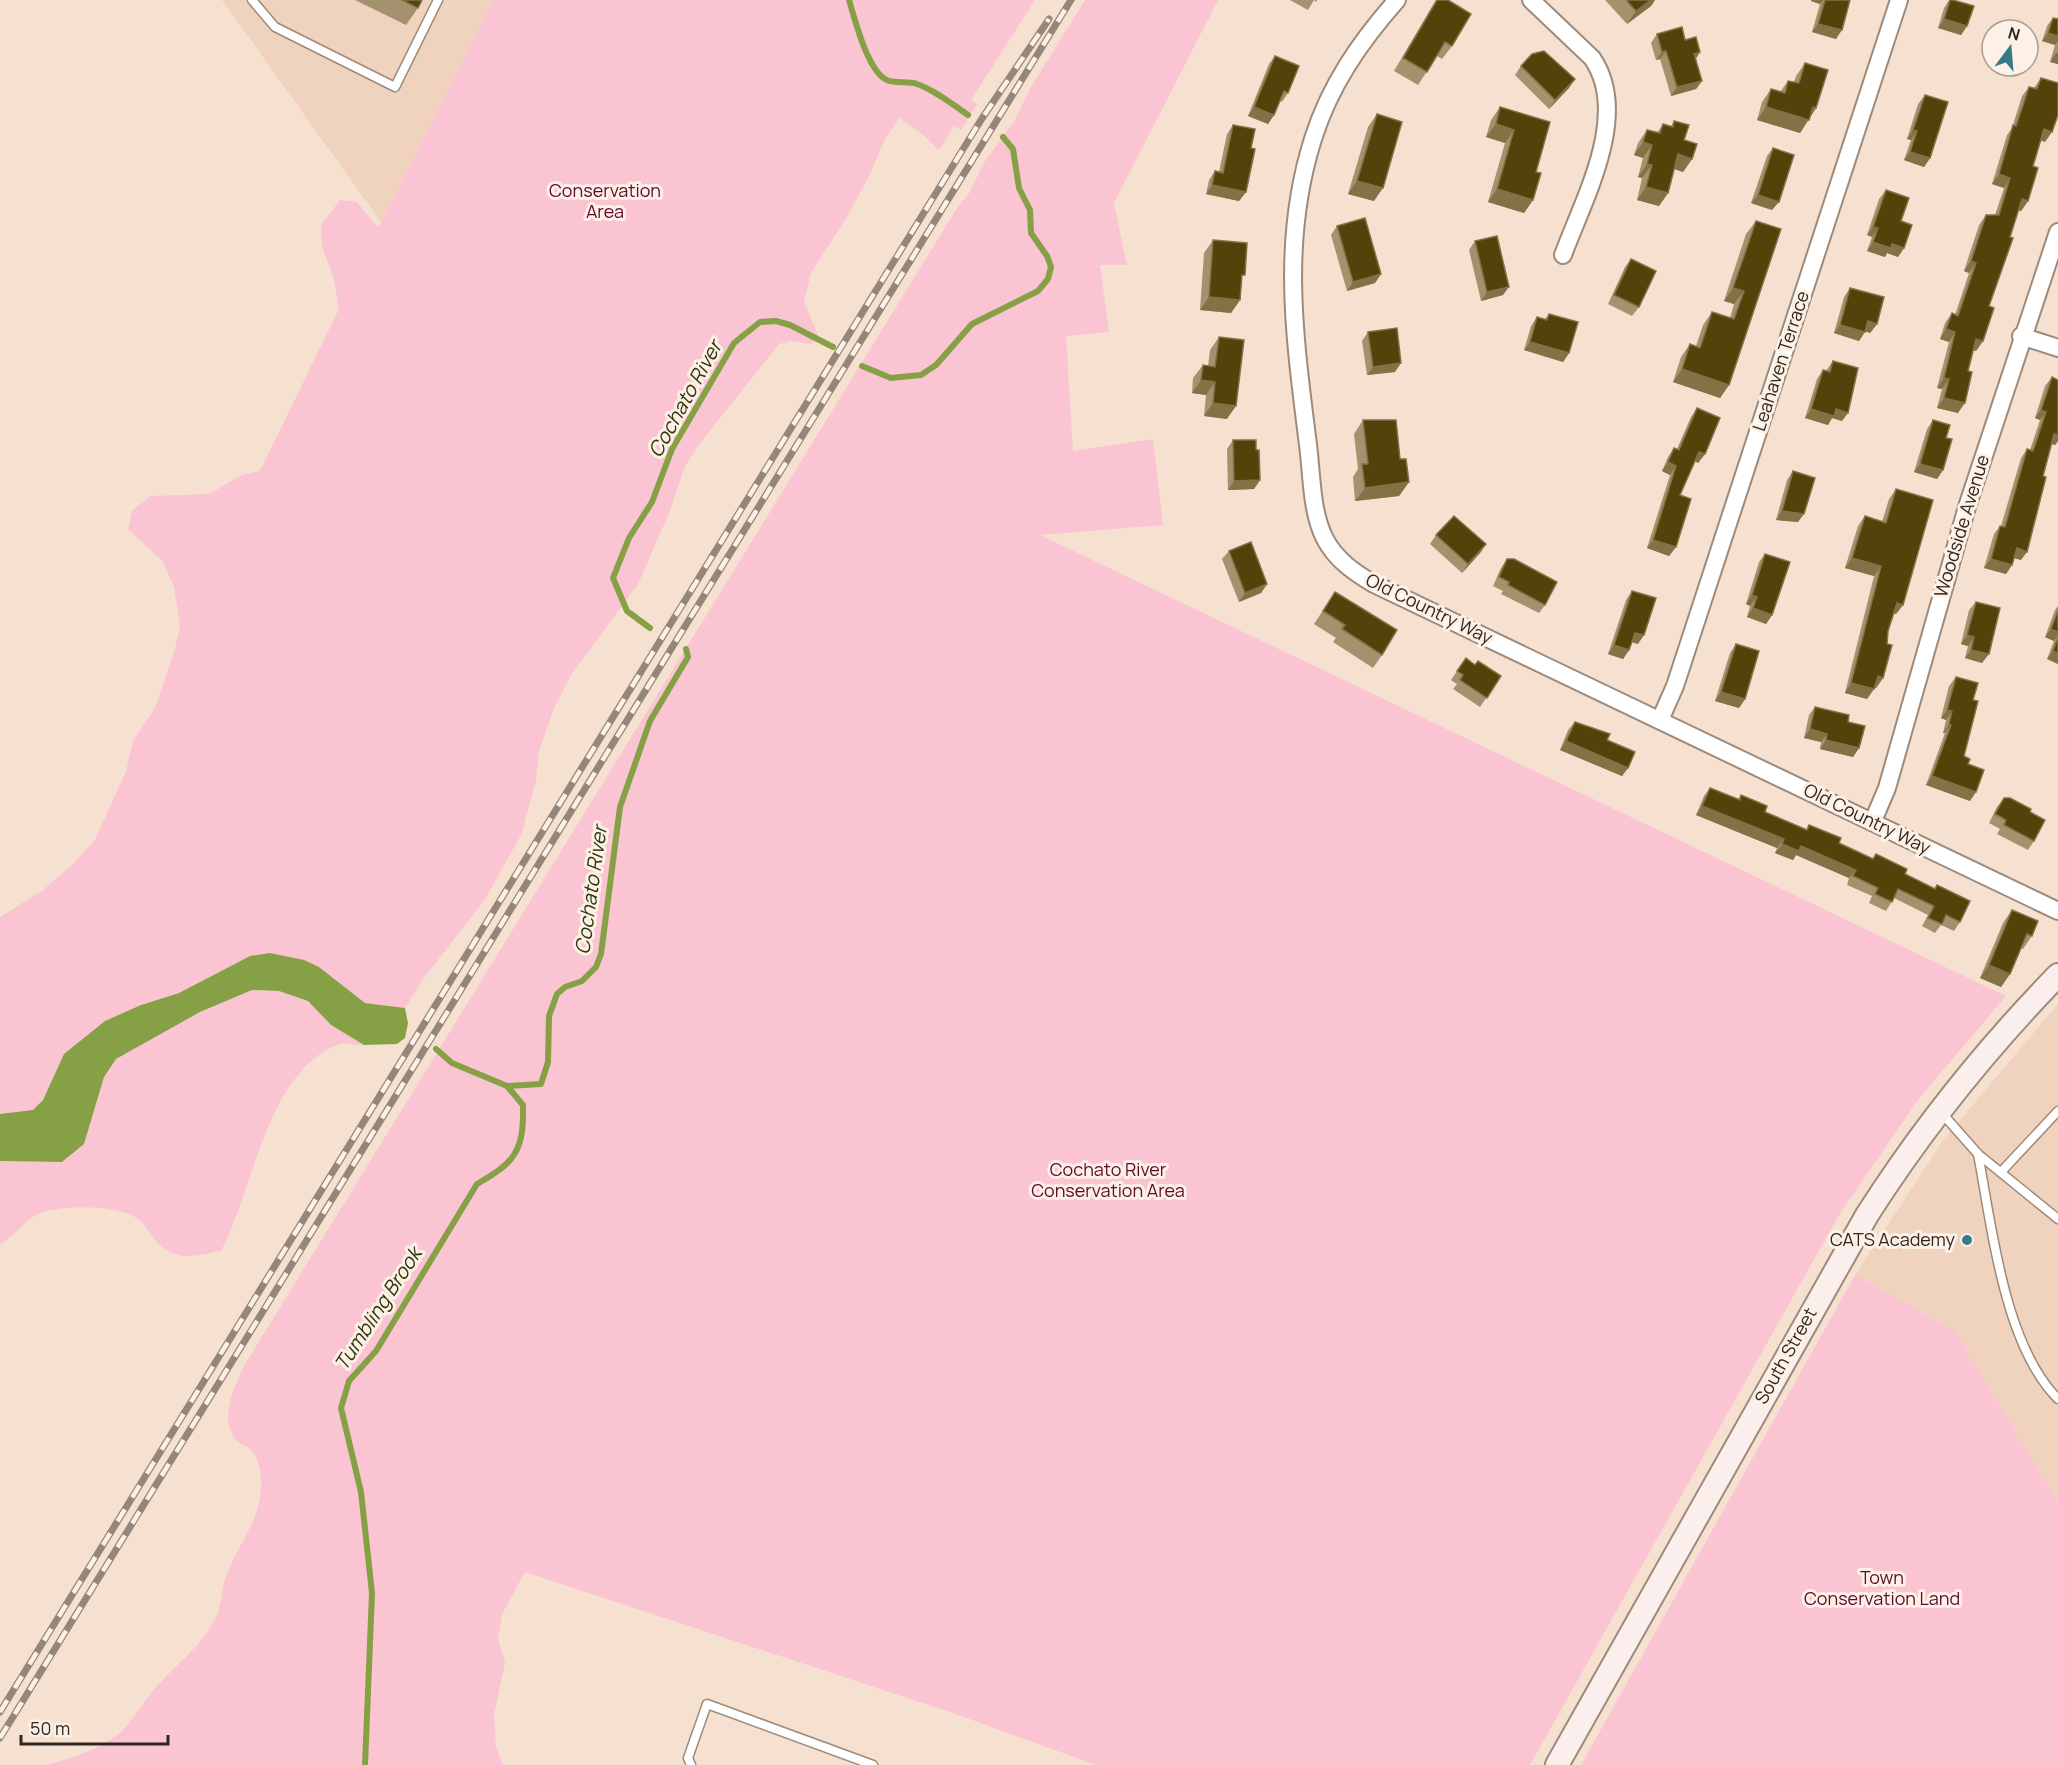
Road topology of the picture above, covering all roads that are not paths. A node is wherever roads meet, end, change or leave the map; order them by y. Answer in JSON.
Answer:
{"nodes":[{"id":1,"x":252,"y":0,"type":"edge"},
{"id":2,"x":438,"y":0,"type":"edge"},
{"id":3,"x":1397,"y":0,"type":"edge"},
{"id":4,"x":1531,"y":0,"type":"edge"},
{"id":5,"x":1899,"y":0,"type":"edge"},
{"id":6,"x":2058,"y":232,"type":"edge"},
{"id":7,"x":1563,"y":255,"type":"dead end"},
{"id":8,"x":2021,"y":336,"type":"junction"},
{"id":9,"x":2058,"y":348,"type":"edge"},
{"id":10,"x":1660,"y":720,"type":"junction"},
{"id":11,"x":1873,"y":822,"type":"junction"},
{"id":12,"x":2058,"y":911,"type":"edge"},
{"id":13,"x":2058,"y":975,"type":"edge"},
{"id":14,"x":1940,"y":1111,"type":"junction"},
{"id":15,"x":2058,"y":1111,"type":"edge"},
{"id":16,"x":1978,"y":1154,"type":"junction"},
{"id":17,"x":2001,"y":1172,"type":"junction"},
{"id":18,"x":2058,"y":1219,"type":"edge"},
{"id":19,"x":2058,"y":1399,"type":"edge"},
{"id":20,"x":691,"y":1765,"type":"edge"},
{"id":21,"x":873,"y":1765,"type":"edge"},
{"id":22,"x":1557,"y":1765,"type":"edge"}],
"edges":[{"from":1,"to":2,"type":"lane"},
{"from":3,"to":10,"type":"street","name":"Old Country Way"},
{"from":4,"to":7,"type":"street"},
{"from":5,"to":10,"type":"street","name":"Leahaven Terrace"},
{"from":6,"to":8,"type":"street","name":"Woodside Avenue"},
{"from":8,"to":9,"type":"street"},
{"from":8,"to":11,"type":"street","name":"Woodside Avenue"},
{"from":10,"to":11,"type":"street","name":"Old Country Way"},
{"from":11,"to":12,"type":"street","name":"Old Country Way"},
{"from":13,"to":14,"type":"main road","name":"South Street"},
{"from":14,"to":16,"type":"lane"},
{"from":14,"to":22,"type":"main road","name":"South Street"},
{"from":15,"to":17,"type":"lane"},
{"from":16,"to":17,"type":"lane"},
{"from":16,"to":19,"type":"lane"},
{"from":17,"to":18,"type":"lane"},
{"from":20,"to":21,"type":"lane"}]}
